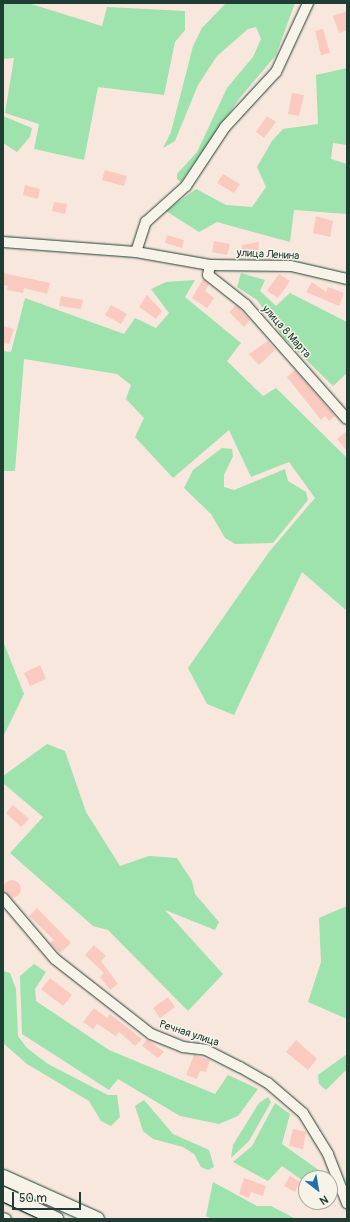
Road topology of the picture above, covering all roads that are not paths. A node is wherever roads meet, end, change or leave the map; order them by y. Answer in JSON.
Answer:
{"nodes":[{"id":1,"x":308,"y":3,"type":"edge"},
{"id":2,"x":3,"y":242,"type":"edge"},
{"id":3,"x":136,"y":252,"type":"junction"},
{"id":4,"x":210,"y":265,"type":"junction"},
{"id":5,"x":347,"y":279,"type":"edge"},
{"id":6,"x":347,"y":419,"type":"edge"},
{"id":7,"x":3,"y":898,"type":"edge"},
{"id":8,"x":3,"y":1177,"type":"edge"},
{"id":9,"x":3,"y":1194,"type":"edge"},
{"id":10,"x":347,"y":1203,"type":"edge"},
{"id":11,"x":3,"y":1218,"type":"edge"},
{"id":12,"x":6,"y":1219,"type":"edge"},
{"id":13,"x":56,"y":1219,"type":"edge"},
{"id":14,"x":97,"y":1219,"type":"edge"}],
"edges":[{"from":1,"to":3,"type":"street"},
{"from":2,"to":3,"type":"street","name":"улица Ленина"},
{"from":3,"to":4,"type":"street","name":"улица Ленина"},
{"from":4,"to":5,"type":"street","name":"улица Ленина"},
{"from":4,"to":6,"type":"street","name":"улица 8 Марта"},
{"from":7,"to":10,"type":"street","name":"Речная улица"},
{"from":8,"to":14,"type":"main road"},
{"from":9,"to":13,"type":"main road"},
{"from":11,"to":12,"type":"street"}]}
